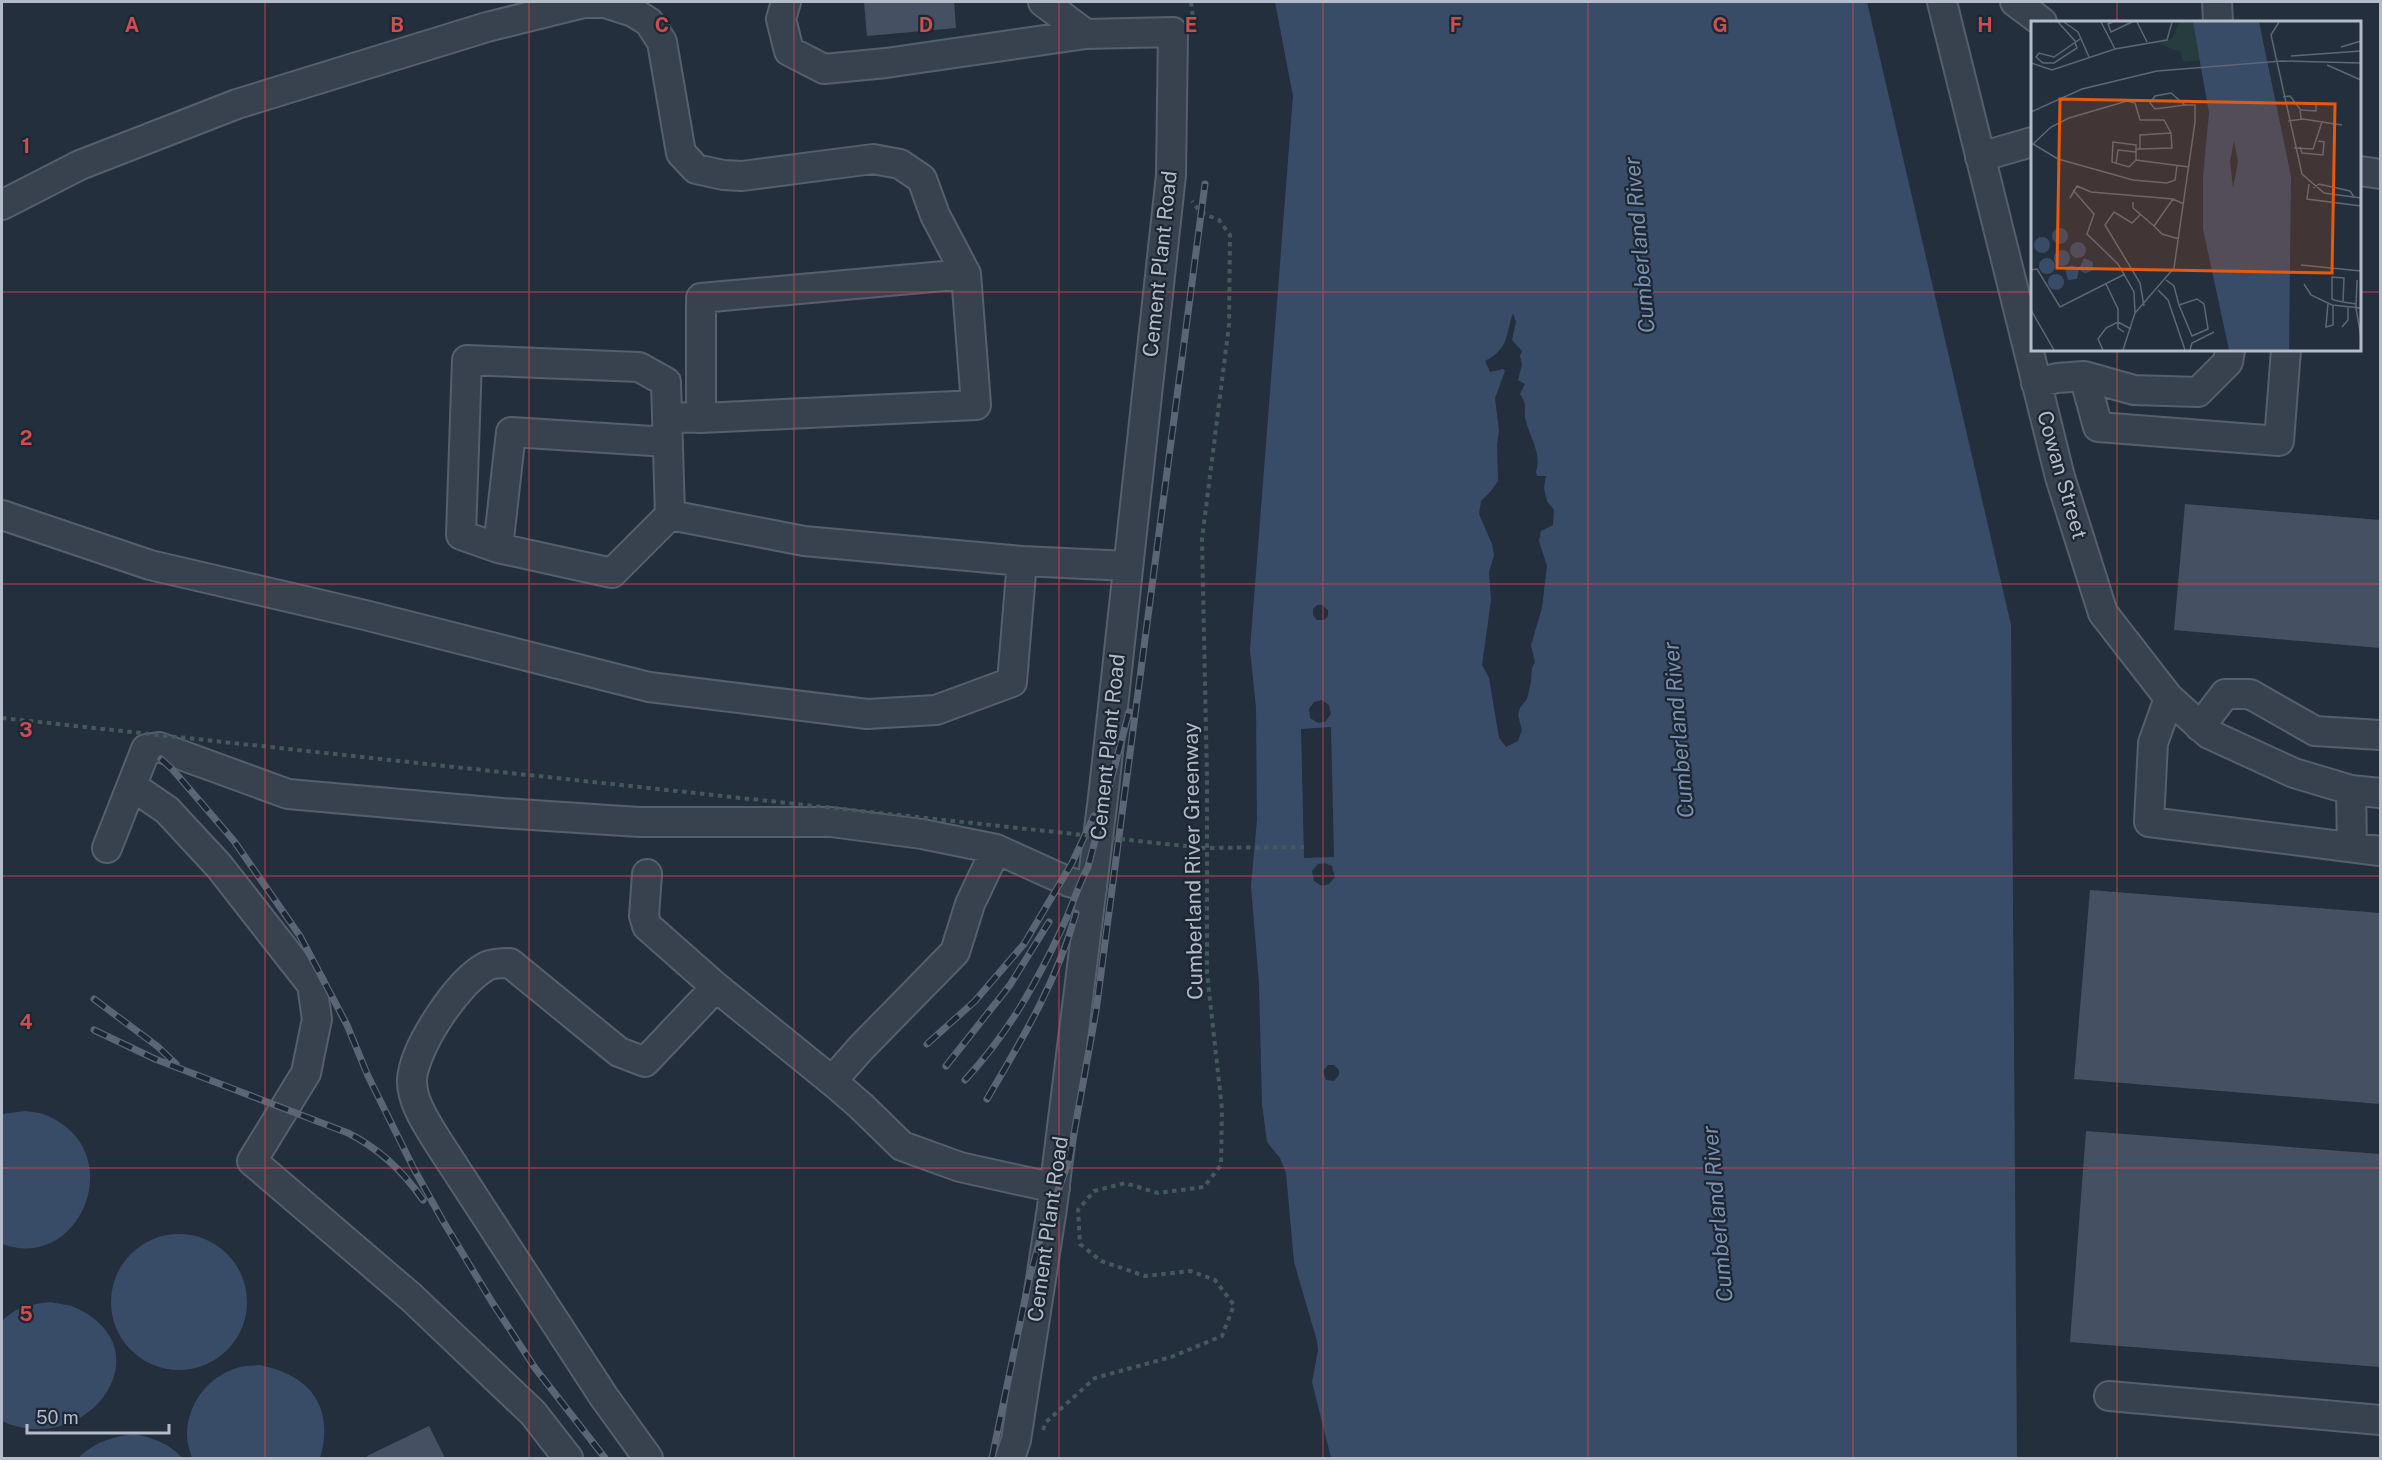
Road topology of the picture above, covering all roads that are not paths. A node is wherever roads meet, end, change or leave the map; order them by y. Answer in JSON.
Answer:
{"nodes":[{"id":1,"x":786,"y":2,"type":"edge"},
{"id":2,"x":1043,"y":2,"type":"edge"},
{"id":3,"x":1942,"y":2,"type":"edge"},
{"id":4,"x":2014,"y":2,"type":"edge"},
{"id":5,"x":2217,"y":2,"type":"edge"},
{"id":6,"x":2041,"y":21,"type":"edge"},
{"id":7,"x":2218,"y":21,"type":"edge"},
{"id":8,"x":1086,"y":34,"type":"junction"},
{"id":9,"x":2031,"y":142,"type":"edge"},
{"id":10,"x":1980,"y":157,"type":"junction"},
{"id":11,"x":2361,"y":171,"type":"edge"},
{"id":12,"x":2380,"y":174,"type":"edge"},
{"id":13,"x":2,"y":205,"type":"edge"},
{"id":14,"x":966,"y":274,"type":"junction"},
{"id":15,"x":2230,"y":351,"type":"edge"},
{"id":16,"x":2286,"y":351,"type":"edge"},
{"id":17,"x":2084,"y":376,"type":"junction"},
{"id":18,"x":2036,"y":383,"type":"junction"},
{"id":19,"x":701,"y":418,"type":"junction"},
{"id":20,"x":667,"y":430,"type":"junction"},
{"id":21,"x":2,"y":515,"type":"edge"},
{"id":22,"x":670,"y":515,"type":"junction"},
{"id":23,"x":498,"y":548,"type":"junction"},
{"id":24,"x":1022,"y":561,"type":"junction"},
{"id":25,"x":1128,"y":567,"type":"junction"},
{"id":26,"x":2169,"y":698,"type":"junction"},
{"id":27,"x":2200,"y":727,"type":"junction"},
{"id":28,"x":2315,"y":732,"type":"junction"},
{"id":29,"x":2380,"y":735,"type":"edge"},
{"id":30,"x":2294,"y":773,"type":"junction"},
{"id":31,"x":132,"y":786,"type":"junction"},
{"id":32,"x":2350,"y":790,"type":"junction"},
{"id":33,"x":2380,"y":793,"type":"edge"},
{"id":34,"x":2352,"y":847,"type":"junction"},
{"id":35,"x":107,"y":849,"type":"dead end"},
{"id":36,"x":996,"y":849,"type":"junction"},
{"id":37,"x":2380,"y":851,"type":"edge"},
{"id":38,"x":647,"y":874,"type":"dead end"},
{"id":39,"x":1092,"y":888,"type":"junction"},
{"id":40,"x":716,"y":987,"type":"junction"},
{"id":41,"x":832,"y":1081,"type":"junction"},
{"id":42,"x":1055,"y":1188,"type":"junction"},
{"id":43,"x":2109,"y":1396,"type":"dead end"},
{"id":44,"x":2380,"y":1420,"type":"edge"},
{"id":45,"x":568,"y":1458,"type":"edge"},
{"id":46,"x":648,"y":1458,"type":"edge"},
{"id":47,"x":1010,"y":1458,"type":"edge"}],
"edges":[{"from":1,"to":8,"type":"street"},
{"from":2,"to":8,"type":"street"},
{"from":3,"to":10,"type":"street","name":"Cowan Street"},
{"from":4,"to":6,"type":"street"},
{"from":5,"to":7,"type":"street"},
{"from":8,"to":25,"type":"street","name":"Cement Plant Road"},
{"from":9,"to":10,"type":"street"},
{"from":10,"to":18,"type":"street","name":"Cowan Street"},
{"from":11,"to":12,"type":"street"},
{"from":13,"to":14,"type":"street"},
{"from":14,"to":19,"type":"street"},
{"from":14,"to":19,"type":"street"},
{"from":15,"to":17,"type":"street"},
{"from":16,"to":17,"type":"street"},
{"from":17,"to":18,"type":"street"},
{"from":18,"to":26,"type":"street","name":"Cowan Street"},
{"from":19,"to":20,"type":"street"},
{"from":20,"to":22,"type":"street"},
{"from":20,"to":23,"type":"street"},
{"from":20,"to":23,"type":"street"},
{"from":21,"to":24,"type":"street"},
{"from":22,"to":23,"type":"street"},
{"from":22,"to":24,"type":"street"},
{"from":24,"to":25,"type":"street"},
{"from":25,"to":39,"type":"street","name":"Cement Plant Road"},
{"from":26,"to":27,"type":"street","name":"Cowan Street"},
{"from":26,"to":34,"type":"street"},
{"from":27,"to":28,"type":"street"},
{"from":27,"to":30,"type":"street","name":"Cowan Street"},
{"from":28,"to":29,"type":"street"},
{"from":28,"to":30,"type":"street"},
{"from":30,"to":32,"type":"street","name":"Cowan Street"},
{"from":31,"to":35,"type":"street"},
{"from":31,"to":36,"type":"street"},
{"from":31,"to":45,"type":"street"},
{"from":32,"to":33,"type":"street","name":"Cowan Street"},
{"from":32,"to":34,"type":"street"},
{"from":34,"to":37,"type":"street"},
{"from":36,"to":39,"type":"street"},
{"from":36,"to":41,"type":"street"},
{"from":38,"to":40,"type":"street"},
{"from":39,"to":42,"type":"street","name":"Cement Plant Road"},
{"from":40,"to":41,"type":"street"},
{"from":40,"to":46,"type":"street"},
{"from":41,"to":42,"type":"street"},
{"from":42,"to":47,"type":"street","name":"Cement Plant Road"},
{"from":43,"to":44,"type":"street"}]}
